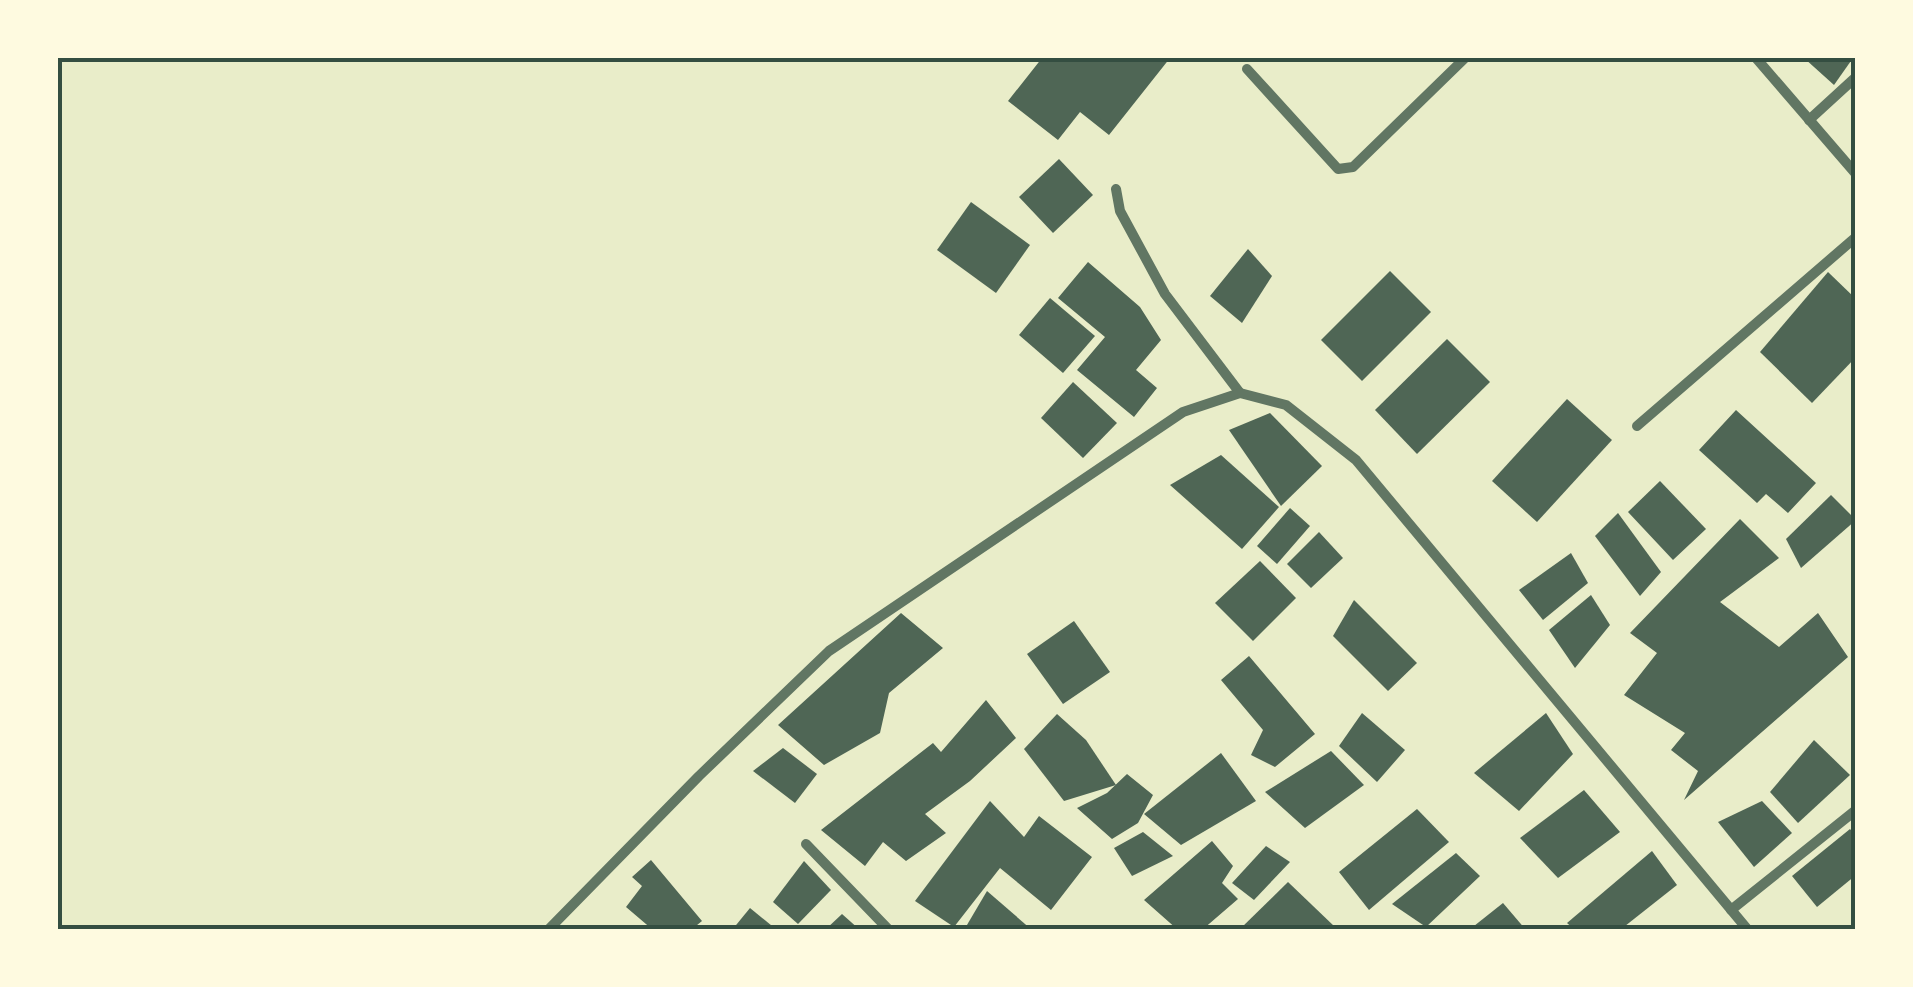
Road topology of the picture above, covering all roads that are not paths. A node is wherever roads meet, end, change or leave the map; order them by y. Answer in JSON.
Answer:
{"nodes":[{"id":1,"x":1466,"y":58,"type":"edge"},
{"id":2,"x":1756,"y":58,"type":"edge"},
{"id":3,"x":1247,"y":68,"type":"dead end"},
{"id":4,"x":1856,"y":77,"type":"edge"},
{"id":5,"x":1809,"y":120,"type":"junction"},
{"id":6,"x":1856,"y":174,"type":"edge"},
{"id":7,"x":1116,"y":189,"type":"dead end"},
{"id":8,"x":1856,"y":237,"type":"edge"},
{"id":9,"x":1240,"y":393,"type":"junction"},
{"id":10,"x":1637,"y":426,"type":"dead end"},
{"id":11,"x":1856,"y":810,"type":"edge"},
{"id":12,"x":806,"y":844,"type":"dead end"},
{"id":13,"x":1731,"y":910,"type":"junction"},
{"id":14,"x":548,"y":930,"type":"edge"},
{"id":15,"x":889,"y":930,"type":"edge"},
{"id":16,"x":1748,"y":930,"type":"edge"}],
"edges":[{"from":1,"to":3,"type":"street"},
{"from":2,"to":5,"type":"street"},
{"from":4,"to":5,"type":"street"},
{"from":5,"to":6,"type":"street"},
{"from":7,"to":9,"type":"street"},
{"from":8,"to":10,"type":"street"},
{"from":9,"to":13,"type":"street"},
{"from":9,"to":14,"type":"street"},
{"from":11,"to":13,"type":"street"},
{"from":12,"to":15,"type":"street"},
{"from":13,"to":16,"type":"street"}]}
